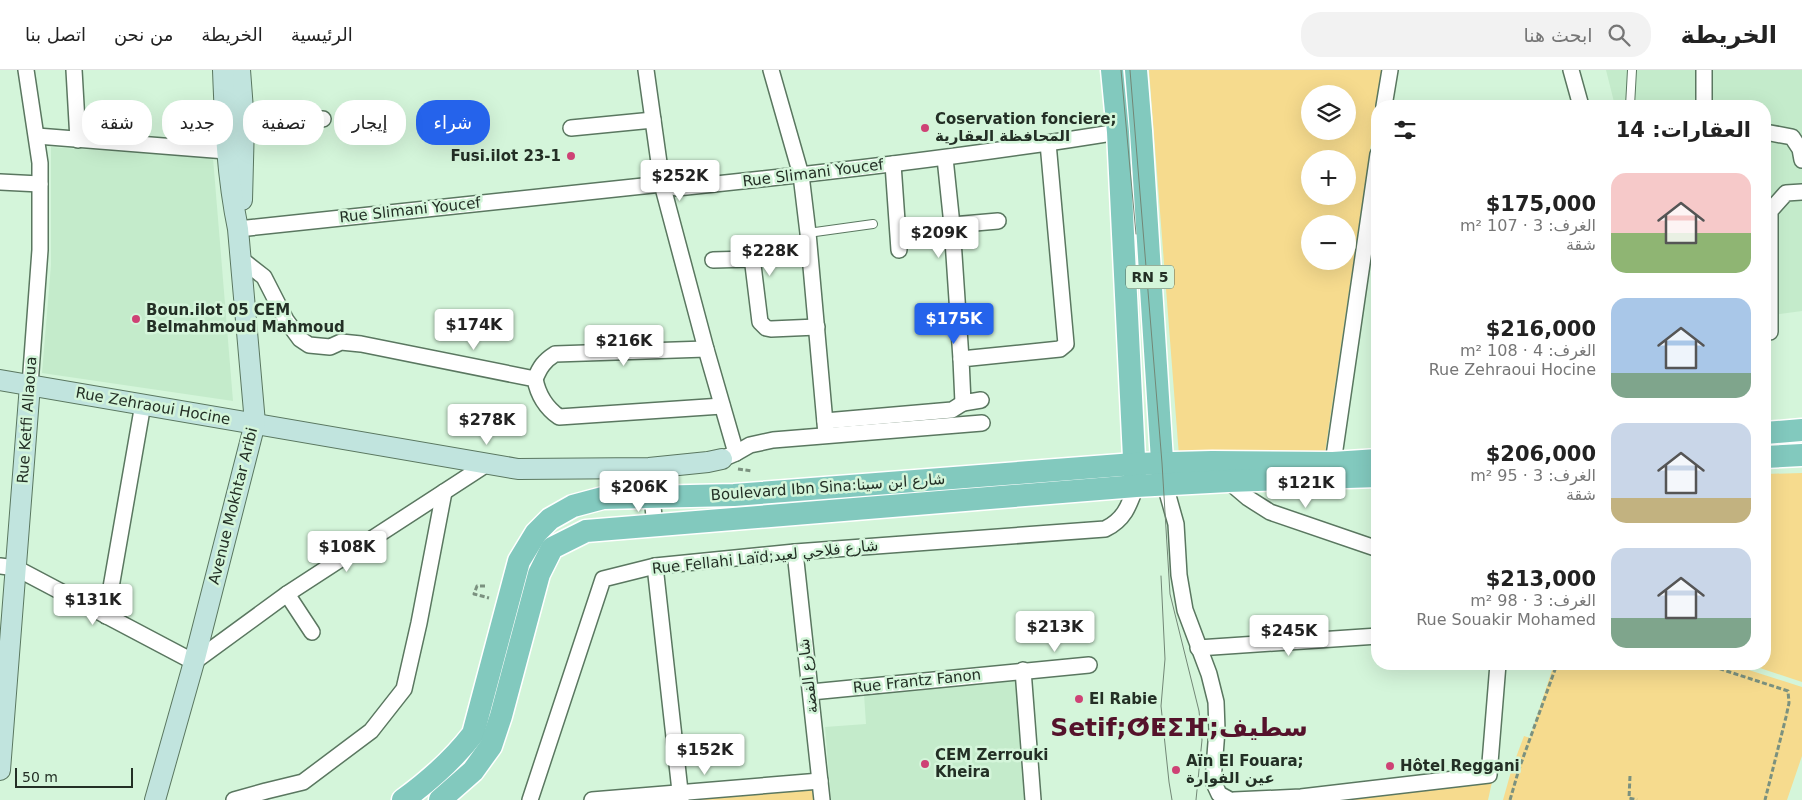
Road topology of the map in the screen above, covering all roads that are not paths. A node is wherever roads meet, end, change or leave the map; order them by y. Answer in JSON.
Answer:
{"nodes":[{"id":1,"x":26,"y":70,"type":"edge"},
{"id":2,"x":74,"y":70,"type":"edge"},
{"id":3,"x":223,"y":70,"type":"edge"},
{"id":4,"x":240,"y":70,"type":"edge"},
{"id":5,"x":646,"y":70,"type":"edge"},
{"id":6,"x":771,"y":70,"type":"edge"},
{"id":7,"x":1112,"y":70,"type":"edge"},
{"id":8,"x":1136,"y":70,"type":"edge"},
{"id":9,"x":1390,"y":70,"type":"edge"},
{"id":10,"x":1571,"y":70,"type":"edge"},
{"id":11,"x":1632,"y":70,"type":"edge"},
{"id":12,"x":1704,"y":70,"type":"edge"},
{"id":13,"x":1385,"y":100,"type":"edge"},
{"id":14,"x":1579,"y":100,"type":"edge"},
{"id":15,"x":1630,"y":100,"type":"edge"},
{"id":16,"x":1704,"y":100,"type":"edge"},
{"id":17,"x":243,"y":110,"type":"edge"},
{"id":18,"x":653,"y":120,"type":"junction"},
{"id":19,"x":571,"y":128,"type":"dead end"},
{"id":20,"x":1118,"y":132,"type":"junction"},
{"id":21,"x":1771,"y":133,"type":"edge"},
{"id":22,"x":37,"y":136,"type":"junction"},
{"id":23,"x":78,"y":140,"type":"junction"},
{"id":24,"x":1048,"y":143,"type":"junction"},
{"id":25,"x":244,"y":145,"type":"edge"},
{"id":26,"x":226,"y":151,"type":"junction"},
{"id":27,"x":945,"y":158,"type":"junction"},
{"id":28,"x":1802,"y":160,"type":"edge"},
{"id":29,"x":894,"y":164,"type":"junction"},
{"id":30,"x":801,"y":175,"type":"junction"},
{"id":31,"x":0,"y":182,"type":"edge"},
{"id":32,"x":40,"y":184,"type":"junction"},
{"id":33,"x":662,"y":184,"type":"junction"},
{"id":34,"x":1802,"y":192,"type":"edge"},
{"id":35,"x":1771,"y":210,"type":"edge"},
{"id":36,"x":998,"y":221,"type":"dead end"},
{"id":37,"x":873,"y":224,"type":"dead end"},
{"id":38,"x":952,"y":225,"type":"junction"},
{"id":39,"x":238,"y":229,"type":"junction"},
{"id":40,"x":808,"y":233,"type":"junction"},
{"id":41,"x":1371,"y":234,"type":"edge"},
{"id":42,"x":899,"y":250,"type":"dead end"},
{"id":43,"x":241,"y":259,"type":"junction"},
{"id":44,"x":713,"y":260,"type":"dead end"},
{"id":45,"x":817,"y":327,"type":"junction"},
{"id":46,"x":706,"y":349,"type":"junction"},
{"id":47,"x":961,"y":359,"type":"junction"},
{"id":48,"x":535,"y":379,"type":"junction"},
{"id":49,"x":0,"y":380,"type":"edge"},
{"id":50,"x":30,"y":385,"type":"junction"},
{"id":51,"x":981,"y":400,"type":"dead end"},
{"id":52,"x":963,"y":403,"type":"junction"},
{"id":53,"x":143,"y":404,"type":"junction"},
{"id":54,"x":722,"y":406,"type":"junction"},
{"id":55,"x":255,"y":423,"type":"junction"},
{"id":56,"x":982,"y":423,"type":"dead end"},
{"id":57,"x":825,"y":428,"type":"junction"},
{"id":58,"x":1802,"y":430,"type":"edge"},
{"id":59,"x":1771,"y":433,"type":"edge"},
{"id":60,"x":1802,"y":455,"type":"edge"},
{"id":61,"x":1771,"y":457,"type":"edge"},
{"id":62,"x":730,"y":460,"type":"junction"},
{"id":63,"x":1371,"y":462,"type":"edge"},
{"id":64,"x":1162,"y":463,"type":"junction"},
{"id":65,"x":487,"y":464,"type":"junction"},
{"id":66,"x":1134,"y":464,"type":"junction"},
{"id":67,"x":648,"y":468,"type":"junction"},
{"id":68,"x":1329,"y":471,"type":"junction"},
{"id":69,"x":1371,"y":475,"type":"edge"},
{"id":70,"x":1228,"y":480,"type":"junction"},
{"id":71,"x":1165,"y":485,"type":"junction"},
{"id":72,"x":1136,"y":486,"type":"junction"},
{"id":73,"x":444,"y":492,"type":"junction"},
{"id":74,"x":653,"y":497,"type":"junction"},
{"id":75,"x":655,"y":526,"type":"junction"},
{"id":76,"x":1371,"y":547,"type":"edge"},
{"id":77,"x":795,"y":552,"type":"junction"},
{"id":78,"x":656,"y":566,"type":"junction"},
{"id":79,"x":8,"y":567,"type":"edge"},
{"id":80,"x":287,"y":594,"type":"junction"},
{"id":81,"x":106,"y":616,"type":"junction"},
{"id":82,"x":312,"y":632,"type":"dead end"},
{"id":83,"x":1371,"y":636,"type":"edge"},
{"id":84,"x":1198,"y":648,"type":"junction"},
{"id":85,"x":194,"y":662,"type":"junction"},
{"id":86,"x":1089,"y":665,"type":"dead end"},
{"id":87,"x":1023,"y":670,"type":"junction"},
{"id":88,"x":1497,"y":670,"type":"edge"},
{"id":89,"x":811,"y":692,"type":"junction"},
{"id":90,"x":3,"y":700,"type":"edge"},
{"id":91,"x":0,"y":770,"type":"edge"},
{"id":92,"x":820,"y":781,"type":"junction"},
{"id":93,"x":680,"y":796,"type":"edge"},
{"id":94,"x":1301,"y":798,"type":"edge"},
{"id":95,"x":154,"y":800,"type":"edge"},
{"id":96,"x":234,"y":800,"type":"edge"},
{"id":97,"x":403,"y":800,"type":"edge"},
{"id":98,"x":440,"y":800,"type":"edge"},
{"id":99,"x":530,"y":800,"type":"edge"},
{"id":100,"x":592,"y":800,"type":"edge"},
{"id":101,"x":822,"y":800,"type":"edge"},
{"id":102,"x":1034,"y":800,"type":"edge"},
{"id":103,"x":1232,"y":800,"type":"edge"}],
"edges":[{"from":1,"to":22,"type":"street","name":"Rue Ketfi Allaoua"},
{"from":2,"to":23,"type":"street"},
{"from":3,"to":26,"type":"street","name":"Avenue Mokhtar Aribi"},
{"from":4,"to":17,"type":"street","name":"Avenue Mokhtar Aribi"},
{"from":5,"to":18,"type":"street"},
{"from":6,"to":30,"type":"street"},
{"from":7,"to":20,"type":"main road","number":"RN 5"},
{"from":8,"to":64,"type":"main road","number":"RN 5"},
{"from":9,"to":13,"type":"street"},
{"from":10,"to":14,"type":"street"},
{"from":11,"to":15,"type":"lane"},
{"from":12,"to":16,"type":"street"},
{"from":18,"to":19,"type":"street"},
{"from":18,"to":33,"type":"street"},
{"from":20,"to":24,"type":"street","name":"Rue Slimani Youcef"},
{"from":20,"to":66,"type":"main road","number":"RN 5"},
{"from":21,"to":28,"type":"street"},
{"from":22,"to":23,"type":"street"},
{"from":22,"to":32,"type":"street","name":"Rue Ketfi Allaoua"},
{"from":23,"to":26,"type":"street"},
{"from":24,"to":27,"type":"street","name":"Rue Slimani Youcef"},
{"from":24,"to":47,"type":"street"},
{"from":25,"to":39,"type":"street","name":"Avenue Mokhtar Aribi"},
{"from":26,"to":39,"type":"street","name":"Avenue Mokhtar Aribi"},
{"from":27,"to":29,"type":"street","name":"Rue Slimani Youcef"},
{"from":27,"to":38,"type":"street"},
{"from":29,"to":30,"type":"street","name":"Rue Slimani Youcef"},
{"from":29,"to":42,"type":"street"},
{"from":30,"to":33,"type":"street","name":"Rue Slimani Youcef"},
{"from":30,"to":40,"type":"street"},
{"from":31,"to":32,"type":"street"},
{"from":32,"to":50,"type":"street","name":"Rue Ketfi Allaoua"},
{"from":33,"to":39,"type":"street","name":"Rue Slimani Youcef"},
{"from":33,"to":46,"type":"street"},
{"from":34,"to":35,"type":"street"},
{"from":36,"to":38,"type":"street"},
{"from":37,"to":40,"type":"lane"},
{"from":38,"to":47,"type":"street"},
{"from":39,"to":43,"type":"street","name":"Avenue Mokhtar Aribi"},
{"from":40,"to":45,"type":"street"},
{"from":41,"to":68,"type":"street"},
{"from":43,"to":48,"type":"street"},
{"from":43,"to":55,"type":"street","name":"Avenue Mokhtar Aribi"},
{"from":44,"to":45,"type":"street"},
{"from":45,"to":57,"type":"street"},
{"from":46,"to":48,"type":"street"},
{"from":46,"to":54,"type":"street"},
{"from":47,"to":52,"type":"street"},
{"from":48,"to":54,"type":"street"},
{"from":49,"to":50,"type":"street","name":"Rue Zehraoui Hocine"},
{"from":50,"to":53,"type":"street","name":"Rue Zehraoui Hocine"},
{"from":50,"to":79,"type":"street","name":"Rue Ketfi Allaoua"},
{"from":51,"to":52,"type":"street"},
{"from":52,"to":57,"type":"street"},
{"from":53,"to":55,"type":"street","name":"Rue Zehraoui Hocine"},
{"from":53,"to":81,"type":"street"},
{"from":54,"to":62,"type":"street"},
{"from":55,"to":65,"type":"street","name":"Rue Zehraoui Hocine"},
{"from":55,"to":85,"type":"street","name":"Avenue Mokhtar Aribi"},
{"from":56,"to":57,"type":"street"},
{"from":57,"to":62,"type":"street"},
{"from":58,"to":59,"type":"main road"},
{"from":60,"to":61,"type":"main road"},
{"from":62,"to":67,"type":"street","name":"Rue Zehraoui Hocine"},
{"from":63,"to":68,"type":"main road","name":"Boulevard Ibn Sina:شارع ابن سينا"},
{"from":64,"to":66,"type":"main road","name":"Boulevard Ibn Sina:شارع ابن سينا"},
{"from":64,"to":68,"type":"main road","name":"Boulevard Ibn Sina:شارع ابن سينا"},
{"from":64,"to":71,"type":"main road","number":"RN 5"},
{"from":65,"to":67,"type":"street","name":"Rue Zehraoui Hocine"},
{"from":65,"to":73,"type":"street"},
{"from":66,"to":72,"type":"main road","number":"RN 5"},
{"from":66,"to":74,"type":"main road","name":"Boulevard Ibn Sina:شارع ابن سينا"},
{"from":67,"to":74,"type":"street"},
{"from":68,"to":69,"type":"main road","name":"Boulevard Ibn Sina:شارع ابن سينا"},
{"from":68,"to":70,"type":"main road","name":"Boulevard Ibn Sina:شارع ابن سينا"},
{"from":70,"to":71,"type":"main road","name":"Boulevard Ibn Sina:شارع ابن سينا"},
{"from":70,"to":76,"type":"street"},
{"from":71,"to":72,"type":"main road","name":"Boulevard Ibn Sina:شارع ابن سينا"},
{"from":71,"to":84,"type":"street"},
{"from":72,"to":75,"type":"main road","name":"Boulevard Ibn Sina:شارع ابن سينا"},
{"from":72,"to":77,"type":"street","name":"Rue Fellahi Laïd;شارع فلاحي لعيد"},
{"from":73,"to":80,"type":"street"},
{"from":73,"to":96,"type":"street"},
{"from":74,"to":75,"type":"street"},
{"from":74,"to":97,"type":"main road","name":"Boulevard Ibn Sina:شارع ابن سينا"},
{"from":75,"to":98,"type":"main road","name":"Boulevard Ibn Sina:شارع ابن سينا"},
{"from":77,"to":78,"type":"street","name":"Rue Fellahi Laïd;شارع فلاحي لعيد"},
{"from":77,"to":89,"type":"street","name":"شارع الفضة"},
{"from":78,"to":93,"type":"street"},
{"from":78,"to":99,"type":"street","name":"Rue Fellahi Laïd;شارع فلاحي لعيد"},
{"from":79,"to":81,"type":"street"},
{"from":79,"to":90,"type":"street","name":"Rue Ketfi Allaoua"},
{"from":80,"to":82,"type":"street"},
{"from":80,"to":85,"type":"street"},
{"from":81,"to":85,"type":"street"},
{"from":83,"to":84,"type":"street"},
{"from":84,"to":103,"type":"street"},
{"from":85,"to":95,"type":"street","name":"Avenue Mokhtar Aribi"},
{"from":86,"to":87,"type":"street","name":"Rue Frantz Fanon"},
{"from":87,"to":89,"type":"street","name":"Rue Frantz Fanon"},
{"from":87,"to":102,"type":"street"},
{"from":88,"to":94,"type":"street"},
{"from":89,"to":92,"type":"street","name":"شارع الفضة"},
{"from":90,"to":91,"type":"street","name":"Rue Ketfi Allaoua"},
{"from":92,"to":93,"type":"street"},
{"from":92,"to":101,"type":"street","name":"شارع الفضة"},
{"from":93,"to":100,"type":"street"},
{"from":94,"to":103,"type":"street"}]}
